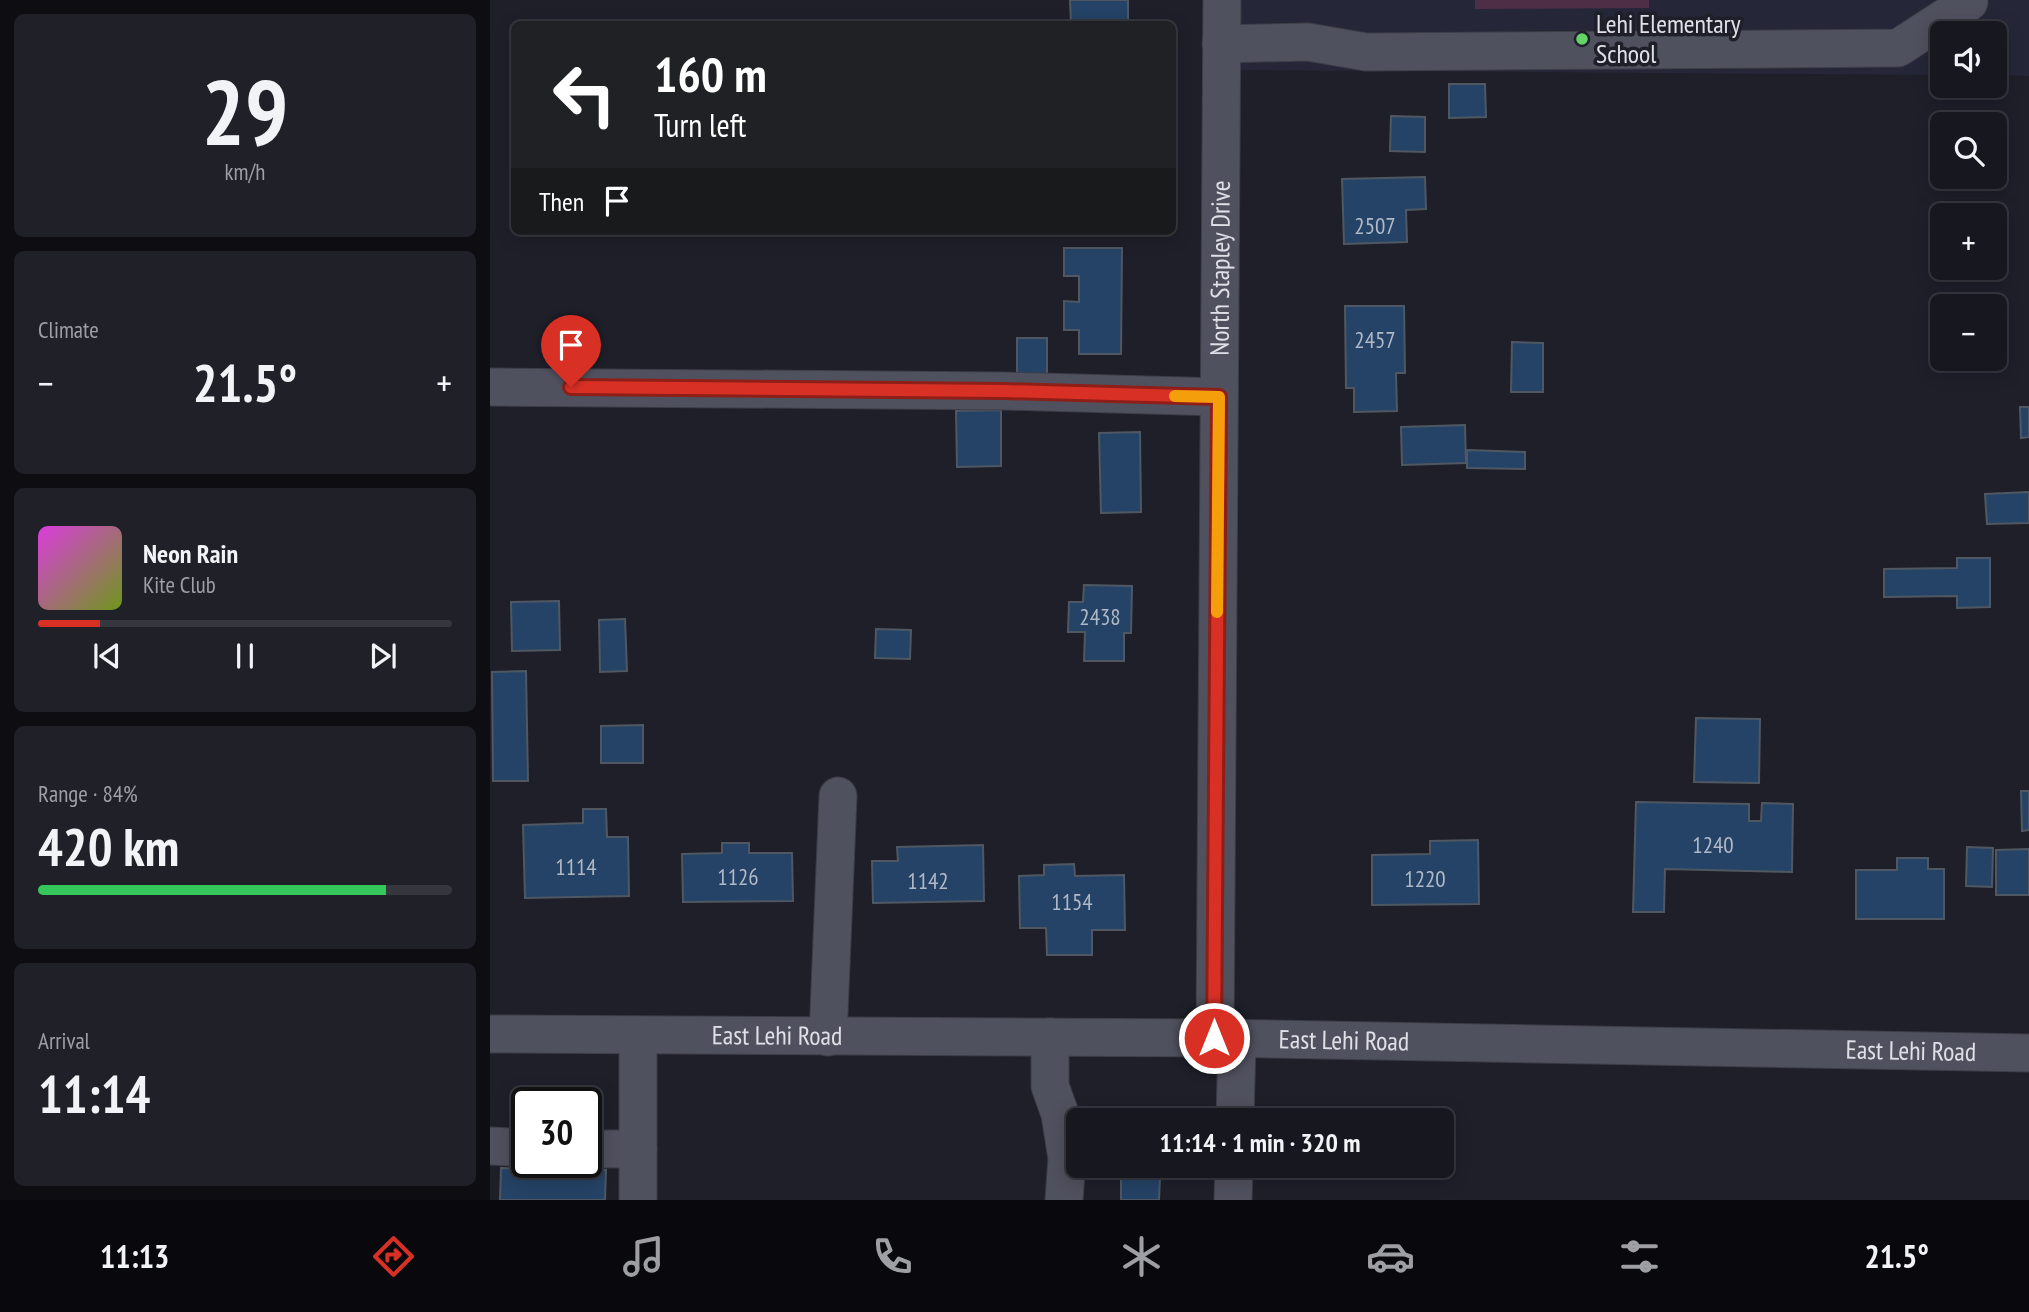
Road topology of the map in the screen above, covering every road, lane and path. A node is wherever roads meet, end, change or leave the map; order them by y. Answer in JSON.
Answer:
{"nodes":[{"id":1,"x":1222,"y":0,"type":"edge"},
{"id":2,"x":1969,"y":2,"type":"dead end"},
{"id":3,"x":1221,"y":44,"type":"junction"},
{"id":4,"x":490,"y":387,"type":"edge"},
{"id":5,"x":1219,"y":397,"type":"junction"},
{"id":6,"x":838,"y":796,"type":"dead end"},
{"id":7,"x":490,"y":1034,"type":"edge"},
{"id":8,"x":638,"y":1035,"type":"junction"},
{"id":9,"x":828,"y":1037,"type":"junction"},
{"id":10,"x":1049,"y":1037,"type":"junction"},
{"id":11,"x":1226,"y":1039,"type":"junction"},
{"id":12,"x":2029,"y":1053,"type":"edge"},
{"id":13,"x":1234,"y":1108,"type":"edge"},
{"id":14,"x":490,"y":1146,"type":"edge"},
{"id":15,"x":511,"y":1147,"type":"edge"},
{"id":16,"x":602,"y":1149,"type":"edge"},
{"id":17,"x":638,"y":1149,"type":"junction"},
{"id":18,"x":1234,"y":1178,"type":"edge"},
{"id":19,"x":638,"y":1200,"type":"edge"},
{"id":20,"x":1064,"y":1200,"type":"edge"},
{"id":21,"x":1233,"y":1200,"type":"edge"}],
"edges":[{"from":1,"to":3,"type":"street","name":"North Stapley Drive"},
{"from":2,"to":3,"type":"street"},
{"from":3,"to":5,"type":"street","name":"North Stapley Drive"},
{"from":4,"to":5,"type":"street"},
{"from":5,"to":11,"type":"street","name":"North Stapley Drive"},
{"from":6,"to":9,"type":"street"},
{"from":7,"to":8,"type":"street","name":"East Lehi Road"},
{"from":8,"to":9,"type":"street","name":"East Lehi Road"},
{"from":8,"to":17,"type":"street"},
{"from":9,"to":10,"type":"street","name":"East Lehi Road"},
{"from":10,"to":11,"type":"street","name":"East Lehi Road"},
{"from":10,"to":20,"type":"street"},
{"from":11,"to":12,"type":"street","name":"East Lehi Road"},
{"from":11,"to":13,"type":"street","name":"North Stapley Drive"},
{"from":14,"to":15,"type":"street"},
{"from":16,"to":17,"type":"street"},
{"from":17,"to":19,"type":"street"},
{"from":18,"to":21,"type":"street"}]}
